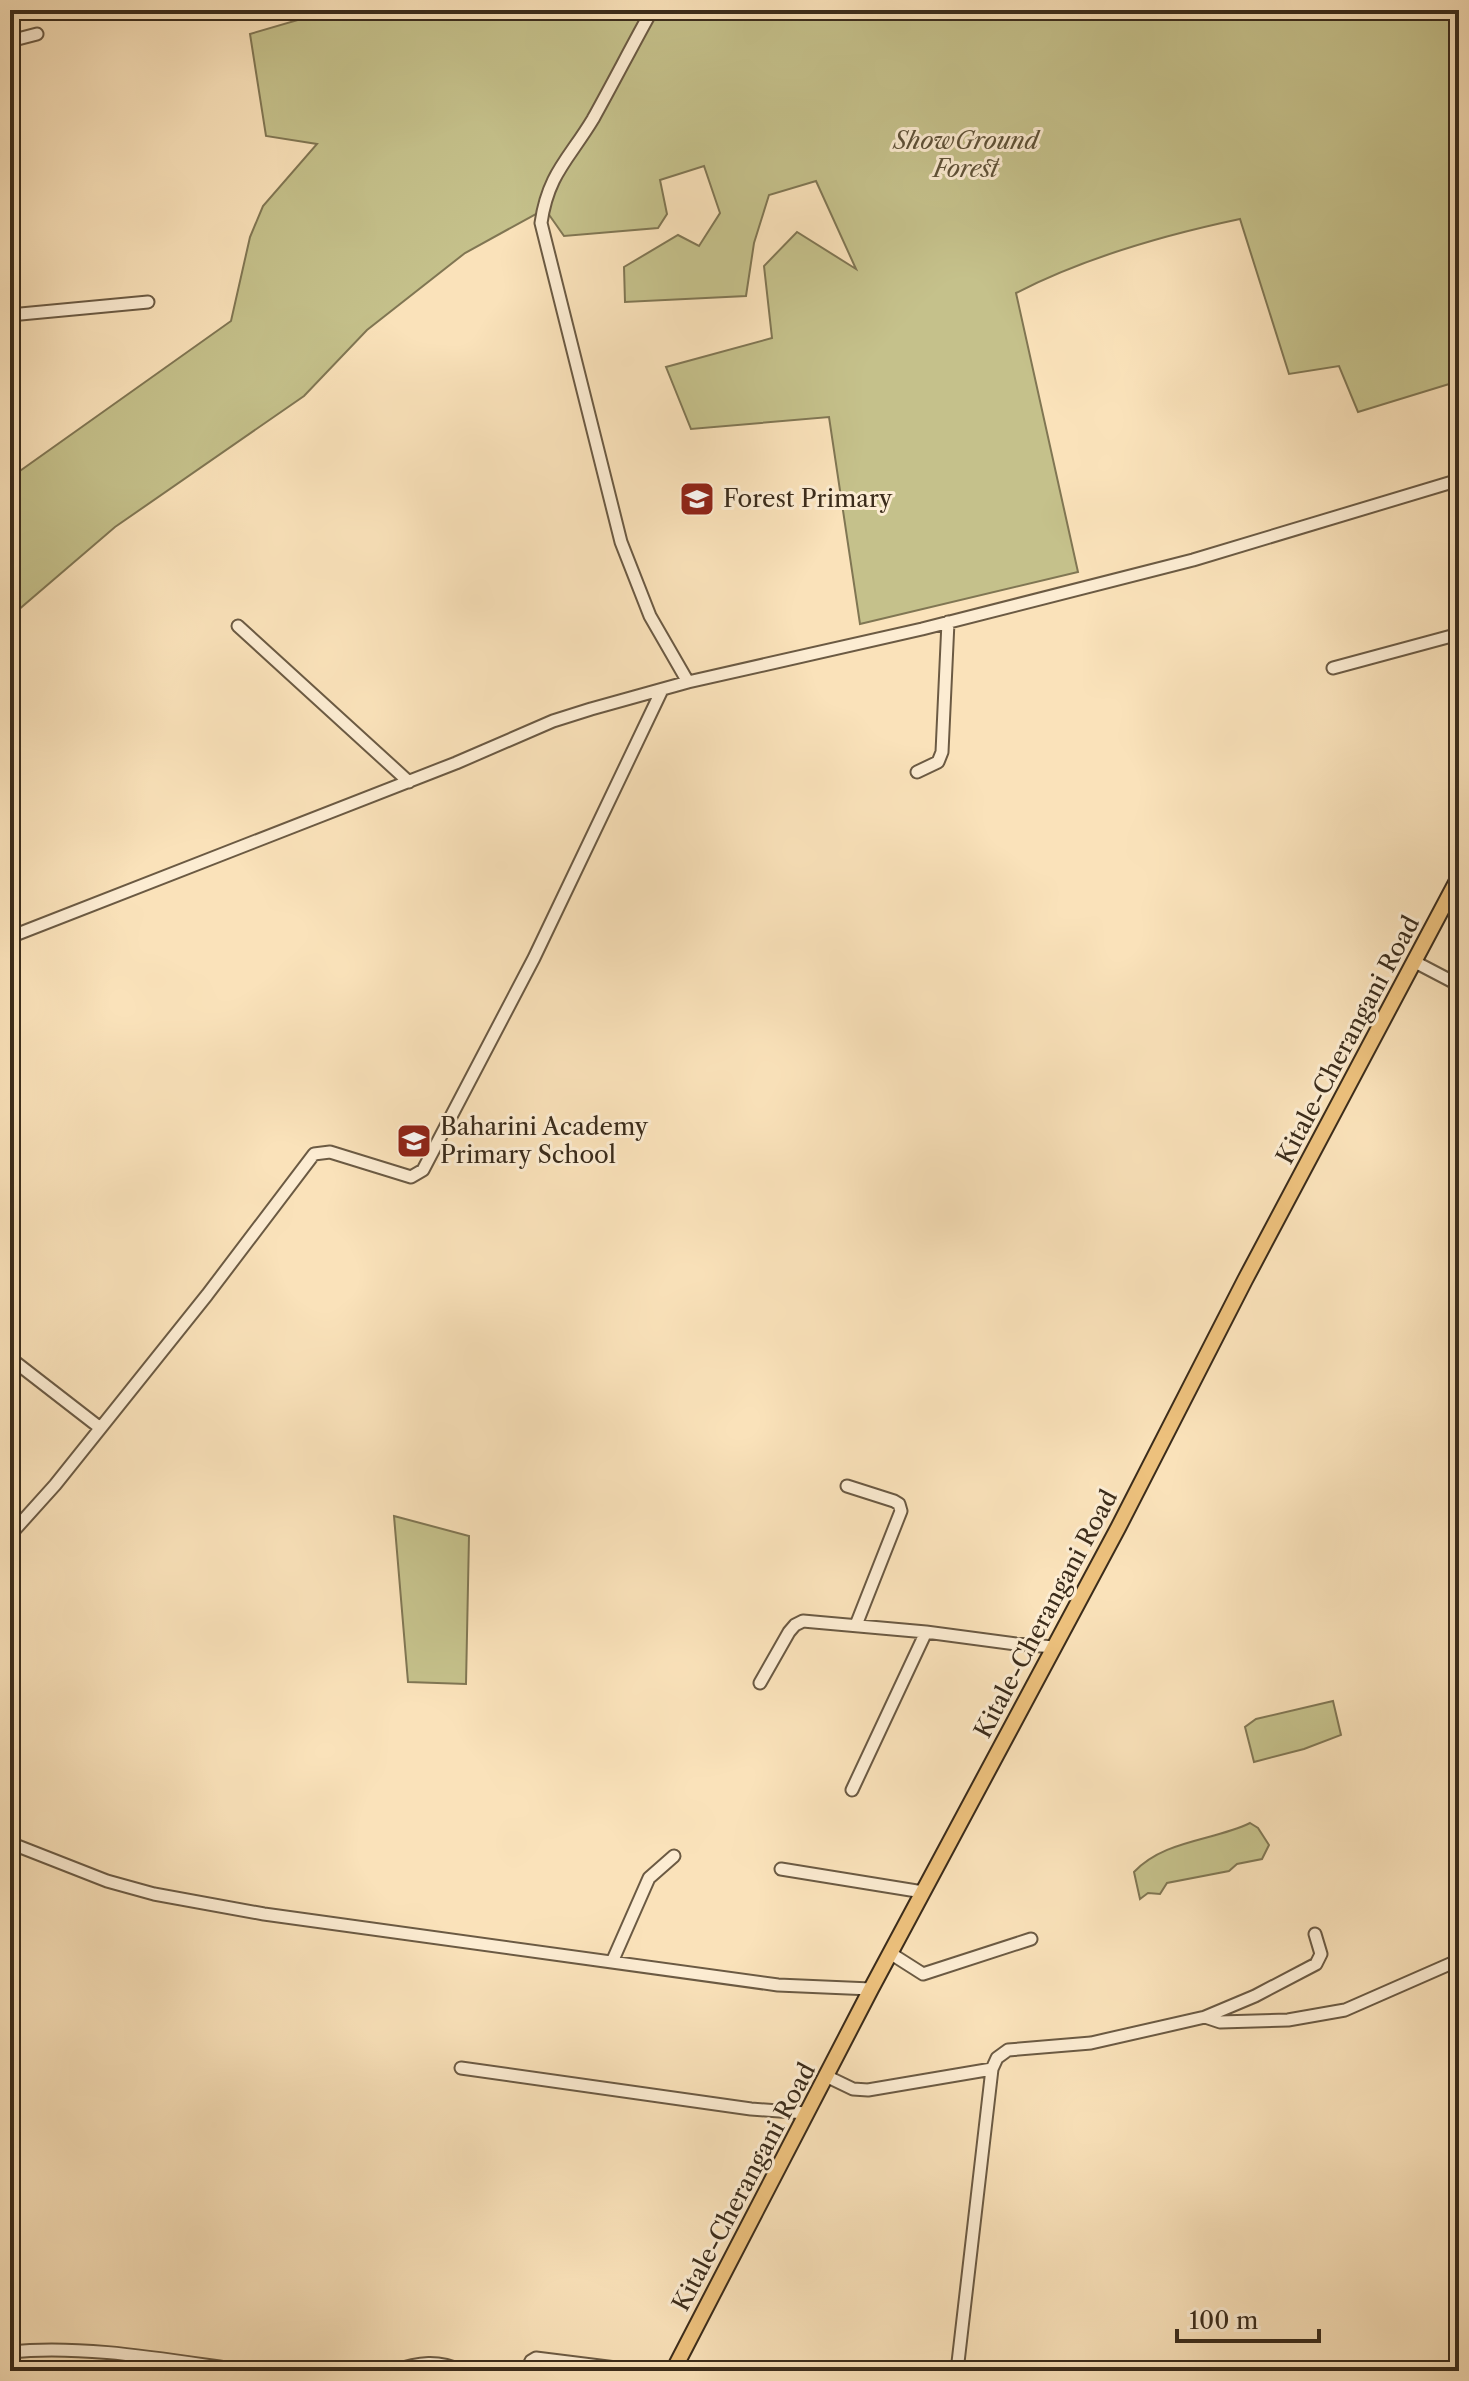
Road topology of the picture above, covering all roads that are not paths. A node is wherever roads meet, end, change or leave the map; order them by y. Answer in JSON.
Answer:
{"nodes":[{"id":1,"x":652,"y":10,"type":"edge"},
{"id":2,"x":37,"y":34,"type":"dead end"},
{"id":3,"x":10,"y":41,"type":"edge"},
{"id":4,"x":148,"y":302,"type":"dead end"},
{"id":5,"x":10,"y":315,"type":"edge"},
{"id":6,"x":1459,"y":480,"type":"edge"},
{"id":7,"x":948,"y":622,"type":"junction"},
{"id":8,"x":238,"y":626,"type":"dead end"},
{"id":9,"x":1459,"y":634,"type":"edge"},
{"id":10,"x":1333,"y":668,"type":"dead end"},
{"id":11,"x":688,"y":682,"type":"junction"},
{"id":12,"x":661,"y":692,"type":"junction"},
{"id":13,"x":917,"y":772,"type":"dead end"},
{"id":14,"x":409,"y":782,"type":"junction"},
{"id":15,"x":1459,"y":877,"type":"edge"},
{"id":16,"x":10,"y":937,"type":"edge"},
{"id":17,"x":1415,"y":962,"type":"junction"},
{"id":18,"x":1459,"y":985,"type":"edge"},
{"id":19,"x":10,"y":1358,"type":"edge"},
{"id":20,"x":99,"y":1427,"type":"junction"},
{"id":21,"x":847,"y":1486,"type":"dead end"},
{"id":22,"x":10,"y":1535,"type":"edge"},
{"id":23,"x":856,"y":1625,"type":"junction"},
{"id":24,"x":926,"y":1632,"type":"junction"},
{"id":25,"x":1054,"y":1647,"type":"junction"},
{"id":26,"x":760,"y":1683,"type":"dead end"},
{"id":27,"x":852,"y":1790,"type":"dead end"},
{"id":28,"x":10,"y":1843,"type":"edge"},
{"id":29,"x":674,"y":1856,"type":"dead end"},
{"id":30,"x":781,"y":1869,"type":"dead end"},
{"id":31,"x":923,"y":1892,"type":"junction"},
{"id":32,"x":1315,"y":1934,"type":"dead end"},
{"id":33,"x":1031,"y":1939,"type":"dead end"},
{"id":34,"x":890,"y":1953,"type":"junction"},
{"id":35,"x":1459,"y":1960,"type":"edge"},
{"id":36,"x":612,"y":1962,"type":"junction"},
{"id":37,"x":871,"y":1989,"type":"junction"},
{"id":38,"x":1205,"y":2017,"type":"junction"},
{"id":39,"x":461,"y":2068,"type":"dead end"},
{"id":40,"x":992,"y":2069,"type":"junction"},
{"id":41,"x":826,"y":2076,"type":"junction"},
{"id":42,"x":806,"y":2113,"type":"junction"},
{"id":43,"x":10,"y":2352,"type":"edge"},
{"id":44,"x":247,"y":2371,"type":"edge"},
{"id":45,"x":394,"y":2371,"type":"edge"},
{"id":46,"x":462,"y":2371,"type":"edge"},
{"id":47,"x":526,"y":2371,"type":"edge"},
{"id":48,"x":640,"y":2371,"type":"edge"},
{"id":49,"x":673,"y":2371,"type":"edge"},
{"id":50,"x":957,"y":2371,"type":"edge"}],
"edges":[{"from":1,"to":11,"type":"street"},
{"from":2,"to":3,"type":"street"},
{"from":4,"to":5,"type":"street"},
{"from":6,"to":7,"type":"street"},
{"from":7,"to":11,"type":"street"},
{"from":7,"to":13,"type":"street"},
{"from":8,"to":14,"type":"street"},
{"from":9,"to":10,"type":"street"},
{"from":11,"to":12,"type":"street"},
{"from":12,"to":14,"type":"street"},
{"from":12,"to":20,"type":"street"},
{"from":14,"to":16,"type":"street"},
{"from":15,"to":17,"type":"main road","name":"Kitale-Cherangani Road"},
{"from":17,"to":18,"type":"street"},
{"from":17,"to":25,"type":"main road","name":"Kitale-Cherangani Road"},
{"from":19,"to":20,"type":"street"},
{"from":20,"to":22,"type":"street"},
{"from":21,"to":23,"type":"street"},
{"from":23,"to":24,"type":"street"},
{"from":23,"to":26,"type":"street"},
{"from":24,"to":25,"type":"street"},
{"from":24,"to":27,"type":"street"},
{"from":25,"to":31,"type":"main road","name":"Kitale-Cherangani Road"},
{"from":28,"to":36,"type":"street"},
{"from":29,"to":36,"type":"street"},
{"from":30,"to":31,"type":"street"},
{"from":31,"to":34,"type":"main road","name":"Kitale-Cherangani Road"},
{"from":32,"to":38,"type":"street"},
{"from":33,"to":34,"type":"street"},
{"from":34,"to":37,"type":"main road","name":"Kitale-Cherangani Road"},
{"from":35,"to":38,"type":"street"},
{"from":36,"to":37,"type":"street"},
{"from":37,"to":41,"type":"main road","name":"Kitale-Cherangani Road"},
{"from":38,"to":40,"type":"street"},
{"from":39,"to":42,"type":"street"},
{"from":40,"to":41,"type":"street"},
{"from":40,"to":50,"type":"street"},
{"from":41,"to":42,"type":"main road","name":"Kitale-Cherangani Road"},
{"from":42,"to":49,"type":"main road","name":"Kitale-Cherangani Road"},
{"from":43,"to":44,"type":"street"},
{"from":45,"to":46,"type":"street"},
{"from":47,"to":48,"type":"street"}]}
